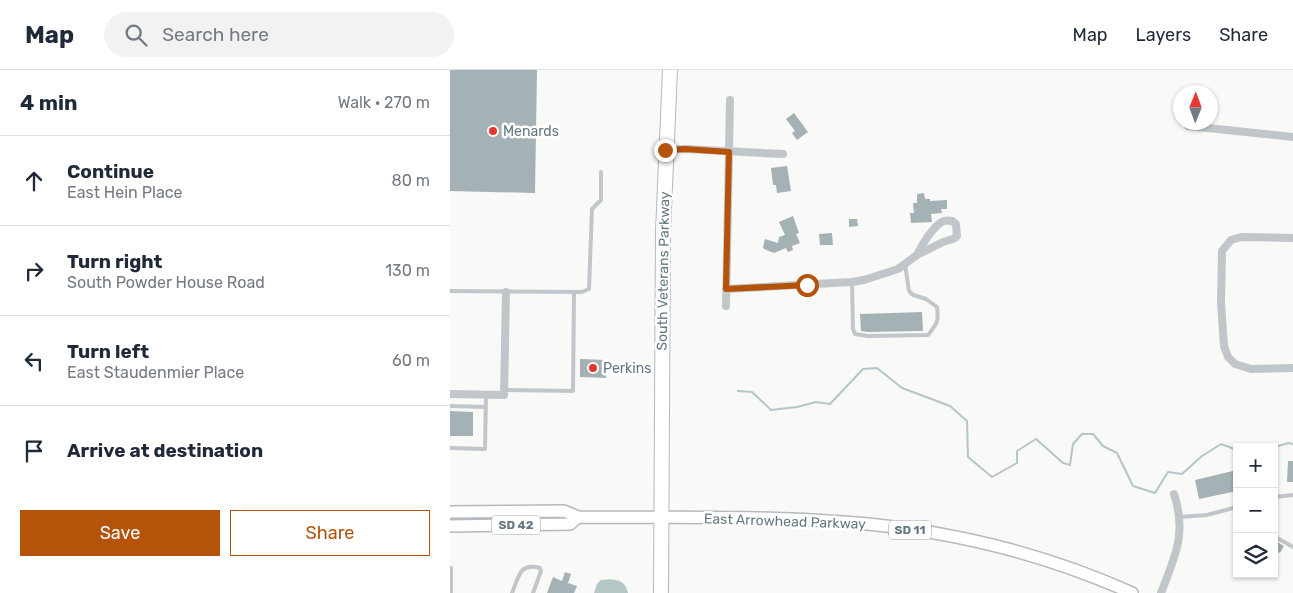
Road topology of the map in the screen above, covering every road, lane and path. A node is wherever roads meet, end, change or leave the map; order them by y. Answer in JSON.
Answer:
{"nodes":[{"id":1,"x":670,"y":70,"type":"edge"},
{"id":2,"x":677,"y":70,"type":"edge"},
{"id":3,"x":730,"y":100,"type":"dead end"},
{"id":4,"x":666,"y":129,"type":"junction"},
{"id":5,"x":1218,"y":129,"type":"edge"},
{"id":6,"x":1293,"y":137,"type":"edge"},
{"id":7,"x":665,"y":150,"type":"junction"},
{"id":8,"x":729,"y":152,"type":"junction"},
{"id":9,"x":783,"y":154,"type":"dead end"},
{"id":10,"x":601,"y":172,"type":"dead end"},
{"id":11,"x":1293,"y":238,"type":"edge"},
{"id":12,"x":917,"y":255,"type":"junction"},
{"id":13,"x":905,"y":264,"type":"junction"},
{"id":14,"x":852,"y":282,"type":"junction"},
{"id":15,"x":726,"y":289,"type":"junction"},
{"id":16,"x":450,"y":291,"type":"edge"},
{"id":17,"x":506,"y":292,"type":"junction"},
{"id":18,"x":574,"y":292,"type":"junction"},
{"id":19,"x":726,"y":306,"type":"dead end"},
{"id":20,"x":1293,"y":368,"type":"edge"},
{"id":21,"x":504,"y":390,"type":"junction"},
{"id":22,"x":450,"y":394,"type":"edge"},
{"id":23,"x":486,"y":395,"type":"junction"},
{"id":24,"x":450,"y":406,"type":"edge"},
{"id":25,"x":486,"y":407,"type":"junction"},
{"id":26,"x":450,"y":448,"type":"edge"},
{"id":27,"x":1174,"y":494,"type":"dead end"},
{"id":28,"x":1293,"y":495,"type":"edge"},
{"id":29,"x":1278,"y":497,"type":"edge"},
{"id":30,"x":1233,"y":508,"type":"edge"},
{"id":31,"x":450,"y":512,"type":"edge"},
{"id":32,"x":578,"y":517,"type":"junction"},
{"id":33,"x":1180,"y":517,"type":"junction"},
{"id":34,"x":662,"y":518,"type":"junction"},
{"id":35,"x":450,"y":526,"type":"edge"},
{"id":36,"x":1278,"y":538,"type":"edge"},
{"id":37,"x":1293,"y":547,"type":"edge"},
{"id":38,"x":450,"y":568,"type":"edge"},
{"id":39,"x":451,"y":577,"type":"edge"},
{"id":40,"x":451,"y":593,"type":"edge"},
{"id":41,"x":512,"y":593,"type":"edge"},
{"id":42,"x":533,"y":593,"type":"edge"},
{"id":43,"x":661,"y":593,"type":"edge"},
{"id":44,"x":1132,"y":593,"type":"edge"},
{"id":45,"x":1161,"y":593,"type":"edge"}],
"edges":[{"from":1,"to":4,"type":"highway"},
{"from":2,"to":4,"type":"highway"},
{"from":3,"to":8,"type":"street"},
{"from":4,"to":7,"type":"highway","name":"South Veterans Parkway"},
{"from":5,"to":6,"type":"street"},
{"from":7,"to":8,"type":"street"},
{"from":7,"to":34,"type":"highway","name":"South Veterans Parkway"},
{"from":8,"to":9,"type":"street"},
{"from":8,"to":15,"type":"street"},
{"from":10,"to":18,"type":"lane"},
{"from":11,"to":20,"type":"street"},
{"from":12,"to":12,"type":"street"},
{"from":12,"to":13,"type":"street"},
{"from":13,"to":14,"type":"street"},
{"from":13,"to":14,"type":"lane"},
{"from":14,"to":15,"type":"street"},
{"from":15,"to":19,"type":"street"},
{"from":16,"to":17,"type":"lane"},
{"from":17,"to":18,"type":"lane"},
{"from":17,"to":21,"type":"street"},
{"from":18,"to":21,"type":"lane"},
{"from":21,"to":23,"type":"street"},
{"from":22,"to":23,"type":"street"},
{"from":23,"to":25,"type":"lane"},
{"from":24,"to":25,"type":"lane"},
{"from":25,"to":26,"type":"lane"},
{"from":27,"to":33,"type":"street"},
{"from":28,"to":29,"type":"lane"},
{"from":30,"to":33,"type":"lane"},
{"from":31,"to":32,"type":"main road","name":"East Arrowhead Parkway","number":"SD 42"},
{"from":32,"to":34,"type":"main road","name":"East Arrowhead Parkway","number":"SD 42"},
{"from":32,"to":35,"type":"main road","name":"East Arrowhead Parkway","number":"SD 42"},
{"from":33,"to":45,"type":"street"},
{"from":34,"to":43,"type":"highway","name":"South Veterans Parkway"},
{"from":34,"to":44,"type":"main road","name":"East Arrowhead Parkway","number":"SD 11"},
{"from":36,"to":37,"type":"lane"},
{"from":38,"to":39,"type":"lane"},
{"from":39,"to":40,"type":"lane"},
{"from":41,"to":42,"type":"lane"}]}
